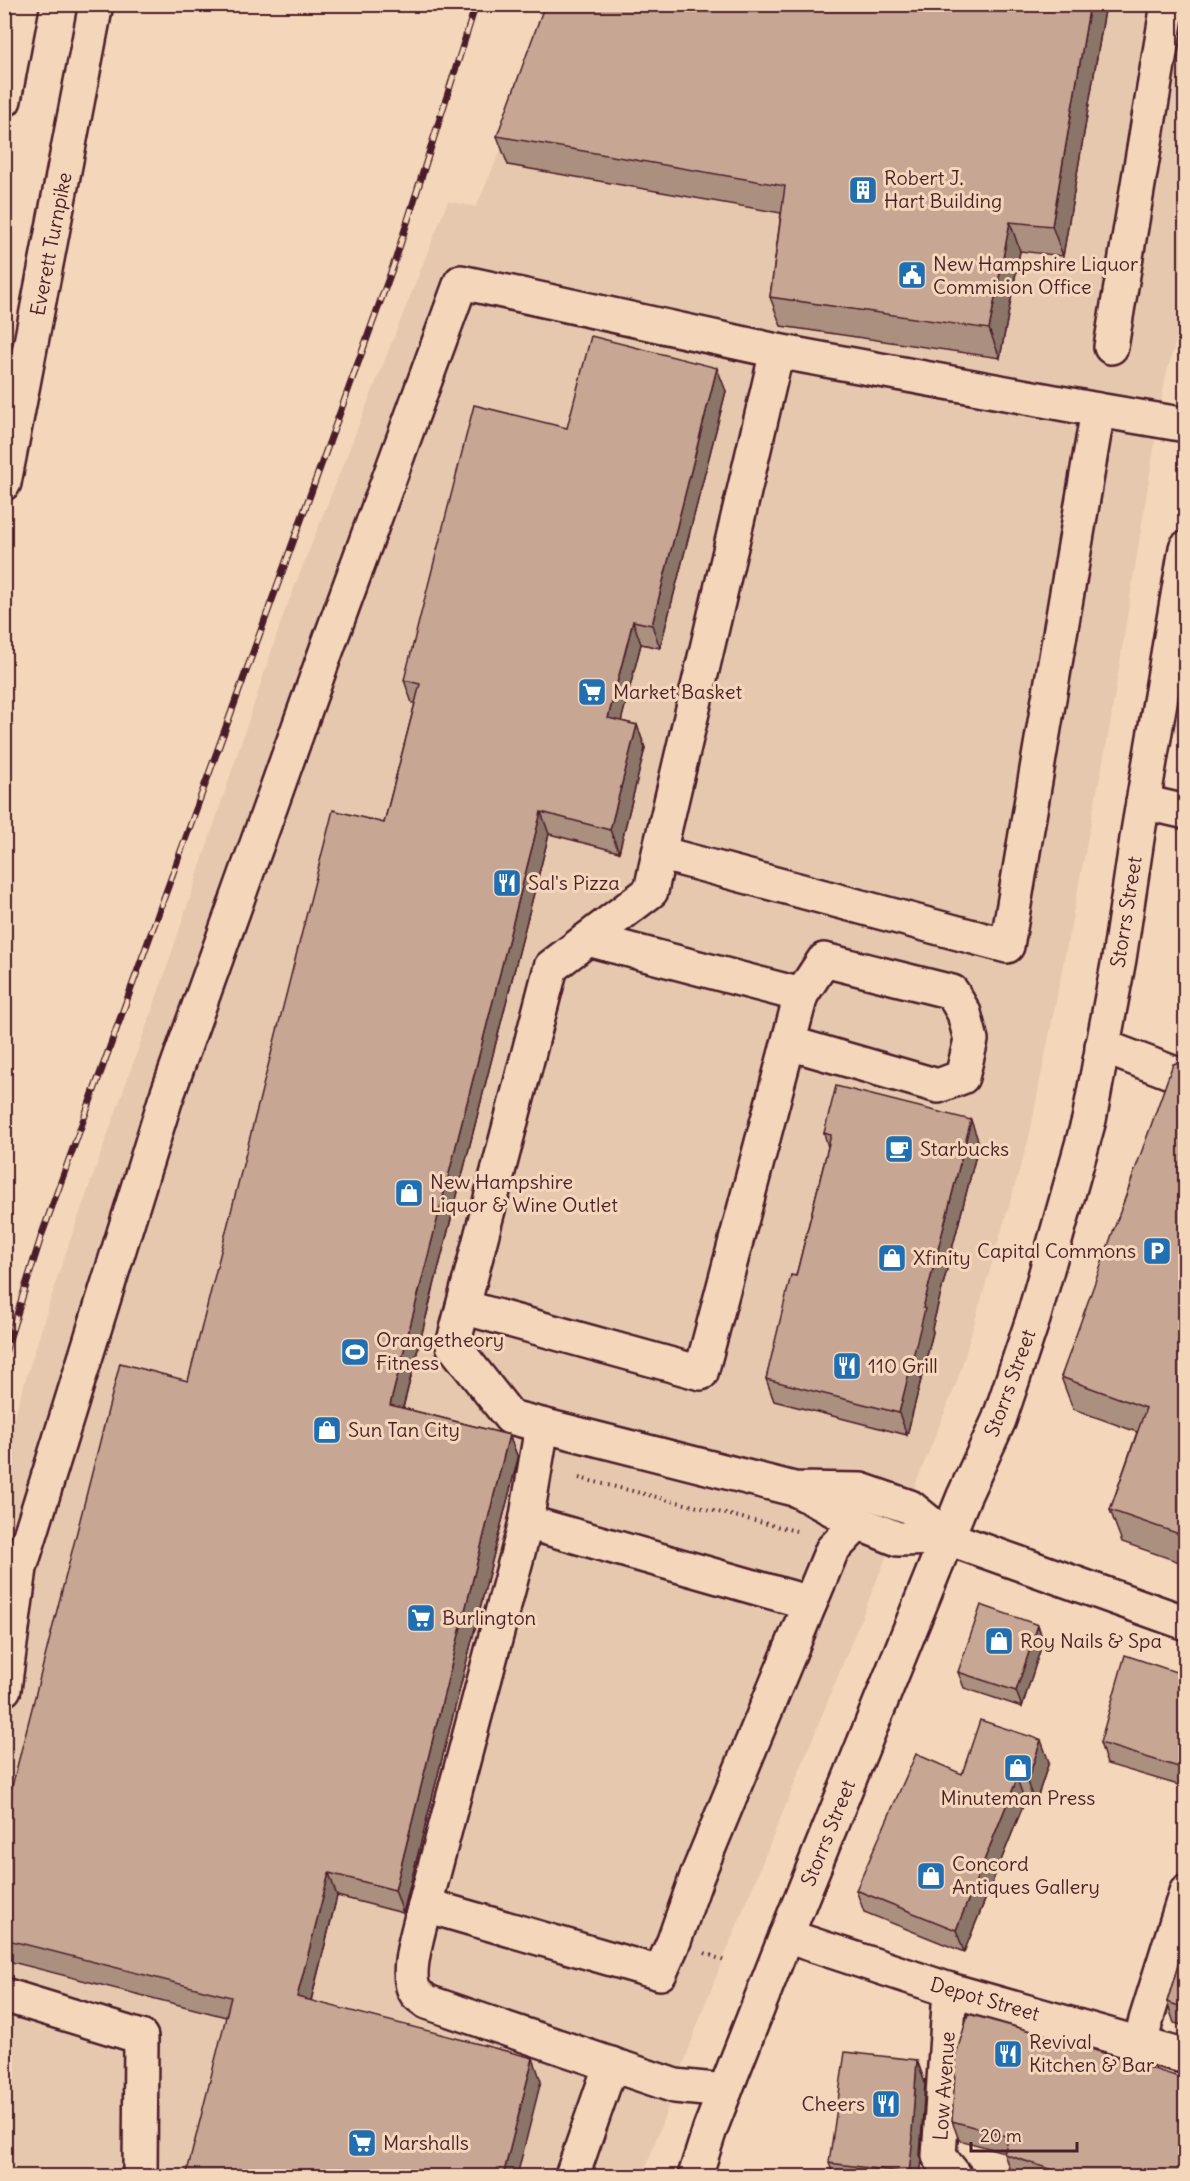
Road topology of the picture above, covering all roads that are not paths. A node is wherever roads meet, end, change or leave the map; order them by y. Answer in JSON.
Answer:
{"nodes":[{"id":1,"x":22,"y":4,"type":"edge"},
{"id":2,"x":96,"y":4,"type":"edge"},
{"id":3,"x":1168,"y":4,"type":"edge"},
{"id":4,"x":4,"y":100,"type":"edge"},
{"id":5,"x":1111,"y":347,"type":"dead end"},
{"id":6,"x":777,"y":351,"type":"junction"},
{"id":7,"x":1098,"y":410,"type":"junction"},
{"id":8,"x":1185,"y":425,"type":"edge"},
{"id":9,"x":4,"y":483,"type":"edge"},
{"id":10,"x":1185,"y":548,"type":"edge"},
{"id":11,"x":1143,"y":802,"type":"junction"},
{"id":12,"x":1185,"y":812,"type":"edge"},
{"id":13,"x":659,"y":853,"type":"junction"},
{"id":14,"x":588,"y":939,"type":"junction"},
{"id":15,"x":801,"y":995,"type":"junction"},
{"id":16,"x":789,"y":1043,"type":"junction"},
{"id":17,"x":1102,"y":1046,"type":"junction"},
{"id":18,"x":1185,"y":1078,"type":"edge"},
{"id":19,"x":464,"y":1307,"type":"junction"},
{"id":20,"x":542,"y":1426,"type":"junction"},
{"id":21,"x":794,"y":1489,"type":"junction"},
{"id":22,"x":526,"y":1522,"type":"junction"},
{"id":23,"x":858,"y":1523,"type":"junction"},
{"id":24,"x":948,"y":1538,"type":"junction"},
{"id":25,"x":810,"y":1603,"type":"junction"},
{"id":26,"x":1185,"y":1623,"type":"edge"},
{"id":27,"x":4,"y":1689,"type":"edge"},
{"id":28,"x":1185,"y":1892,"type":"edge"},
{"id":29,"x":425,"y":1905,"type":"junction"},
{"id":30,"x":786,"y":1936,"type":"junction"},
{"id":31,"x":950,"y":1990,"type":"junction"},
{"id":32,"x":4,"y":1995,"type":"edge"},
{"id":33,"x":1141,"y":2043,"type":"junction"},
{"id":34,"x":1185,"y":2057,"type":"edge"},
{"id":35,"x":611,"y":2064,"type":"junction"},
{"id":36,"x":725,"y":2091,"type":"junction"},
{"id":37,"x":140,"y":2176,"type":"edge"},
{"id":38,"x":572,"y":2176,"type":"edge"},
{"id":39,"x":694,"y":2176,"type":"edge"},
{"id":40,"x":955,"y":2176,"type":"edge"}],
"edges":[{"from":1,"to":4,"type":"main road"},
{"from":2,"to":9,"type":"main road","name":"Everett Turnpike"},
{"from":3,"to":5,"type":"main road"},
{"from":6,"to":7,"type":"main road"},
{"from":6,"to":13,"type":"main road"},
{"from":6,"to":27,"type":"main road"},
{"from":7,"to":8,"type":"main road"},
{"from":7,"to":13,"type":"main road"},
{"from":10,"to":11,"type":"main road","name":"Storrs Street"},
{"from":11,"to":12,"type":"main road"},
{"from":11,"to":17,"type":"main road","name":"Storrs Street"},
{"from":13,"to":14,"type":"main road"},
{"from":14,"to":15,"type":"main road"},
{"from":14,"to":19,"type":"main road"},
{"from":15,"to":16,"type":"main road"},
{"from":15,"to":16,"type":"main road"},
{"from":16,"to":19,"type":"main road"},
{"from":17,"to":18,"type":"main road"},
{"from":17,"to":24,"type":"main road","name":"Storrs Street"},
{"from":19,"to":20,"type":"main road"},
{"from":20,"to":21,"type":"main road"},
{"from":20,"to":22,"type":"main road"},
{"from":21,"to":23,"type":"main road"},
{"from":21,"to":24,"type":"main road"},
{"from":22,"to":25,"type":"main road"},
{"from":22,"to":29,"type":"main road"},
{"from":23,"to":24,"type":"main road"},
{"from":23,"to":25,"type":"main road"},
{"from":24,"to":26,"type":"main road"},
{"from":24,"to":30,"type":"main road","name":"Storrs Street"},
{"from":25,"to":29,"type":"main road"},
{"from":28,"to":33,"type":"main road"},
{"from":29,"to":35,"type":"main road"},
{"from":30,"to":31,"type":"main road","name":"Depot Street"},
{"from":30,"to":36,"type":"main road","name":"Storrs Street"},
{"from":31,"to":33,"type":"main road","name":"Depot Street"},
{"from":31,"to":40,"type":"main road","name":"Low Avenue"},
{"from":32,"to":37,"type":"main road"},
{"from":33,"to":34,"type":"main road","name":"Depot Street"},
{"from":35,"to":36,"type":"main road"},
{"from":35,"to":38,"type":"main road"},
{"from":36,"to":39,"type":"main road","name":"Storrs Street"}]}
